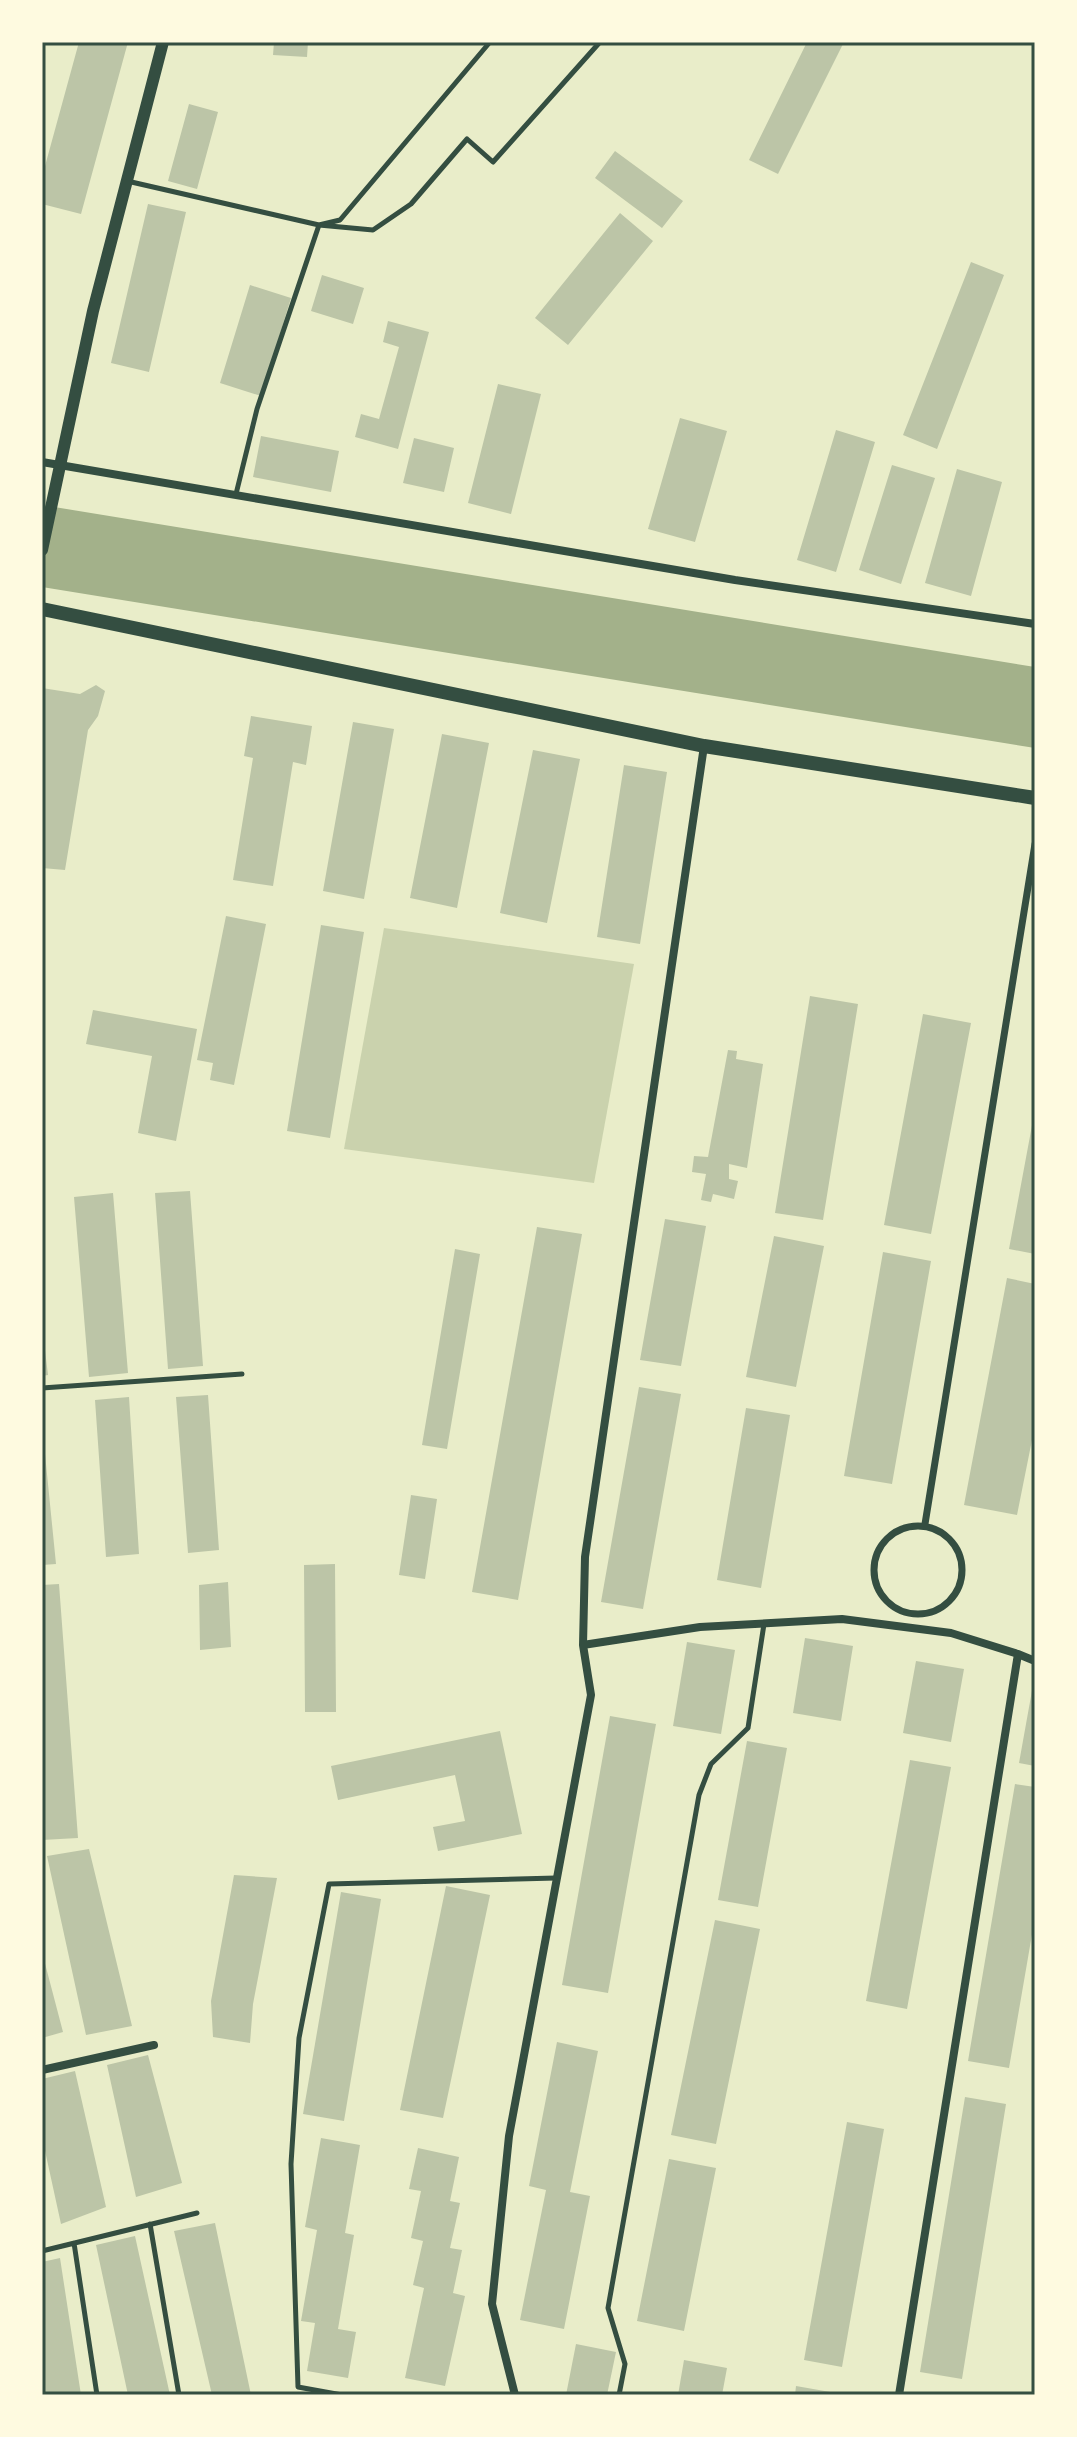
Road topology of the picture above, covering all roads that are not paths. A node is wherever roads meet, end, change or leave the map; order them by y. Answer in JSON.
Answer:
{"nodes":[{"id":1,"x":163,"y":42,"type":"edge"},
{"id":2,"x":490,"y":42,"type":"edge"},
{"id":3,"x":600,"y":42,"type":"edge"},
{"id":4,"x":127,"y":181,"type":"junction"},
{"id":5,"x":319,"y":225,"type":"junction"},
{"id":6,"x":42,"y":462,"type":"edge"},
{"id":7,"x":59,"y":464,"type":"junction"},
{"id":8,"x":236,"y":494,"type":"junction"},
{"id":9,"x":42,"y":550,"type":"edge"},
{"id":10,"x":42,"y":609,"type":"edge"},
{"id":11,"x":1035,"y":624,"type":"edge"},
{"id":12,"x":704,"y":746,"type":"junction"},
{"id":13,"x":1035,"y":798,"type":"edge"},
{"id":14,"x":1035,"y":844,"type":"edge"},
{"id":15,"x":242,"y":1374,"type":"dead end"},
{"id":16,"x":42,"y":1388,"type":"edge"},
{"id":17,"x":925,"y":1524,"type":"junction"},
{"id":18,"x":764,"y":1624,"type":"junction"},
{"id":19,"x":583,"y":1645,"type":"junction"},
{"id":20,"x":1018,"y":1654,"type":"junction"},
{"id":21,"x":1035,"y":1661,"type":"edge"},
{"id":22,"x":557,"y":1877,"type":"junction"},
{"id":23,"x":154,"y":2045,"type":"dead end"},
{"id":24,"x":42,"y":2070,"type":"edge"},
{"id":25,"x":197,"y":2213,"type":"dead end"},
{"id":26,"x":150,"y":2224,"type":"junction"},
{"id":27,"x":74,"y":2243,"type":"junction"},
{"id":28,"x":42,"y":2251,"type":"edge"},
{"id":29,"x":97,"y":2395,"type":"edge"},
{"id":30,"x":179,"y":2395,"type":"edge"},
{"id":31,"x":342,"y":2395,"type":"edge"},
{"id":32,"x":515,"y":2395,"type":"edge"},
{"id":33,"x":619,"y":2395,"type":"edge"},
{"id":34,"x":899,"y":2395,"type":"edge"}],
"edges":[{"from":1,"to":4,"type":"street"},
{"from":2,"to":5,"type":"lane"},
{"from":3,"to":5,"type":"lane"},
{"from":4,"to":5,"type":"lane"},
{"from":4,"to":7,"type":"street"},
{"from":5,"to":8,"type":"lane"},
{"from":6,"to":7,"type":"street"},
{"from":7,"to":8,"type":"street"},
{"from":7,"to":9,"type":"street"},
{"from":8,"to":11,"type":"street"},
{"from":10,"to":12,"type":"main road"},
{"from":12,"to":13,"type":"main road"},
{"from":12,"to":19,"type":"street"},
{"from":14,"to":17,"type":"street"},
{"from":15,"to":16,"type":"lane"},
{"from":17,"to":17,"type":"street"},
{"from":18,"to":19,"type":"street"},
{"from":18,"to":20,"type":"street"},
{"from":18,"to":33,"type":"lane"},
{"from":19,"to":22,"type":"street"},
{"from":20,"to":21,"type":"street"},
{"from":20,"to":34,"type":"street"},
{"from":22,"to":31,"type":"lane"},
{"from":22,"to":32,"type":"street"},
{"from":23,"to":24,"type":"street"},
{"from":25,"to":26,"type":"lane"},
{"from":26,"to":27,"type":"lane"},
{"from":26,"to":30,"type":"lane"},
{"from":27,"to":28,"type":"lane"},
{"from":27,"to":29,"type":"lane"}]}
